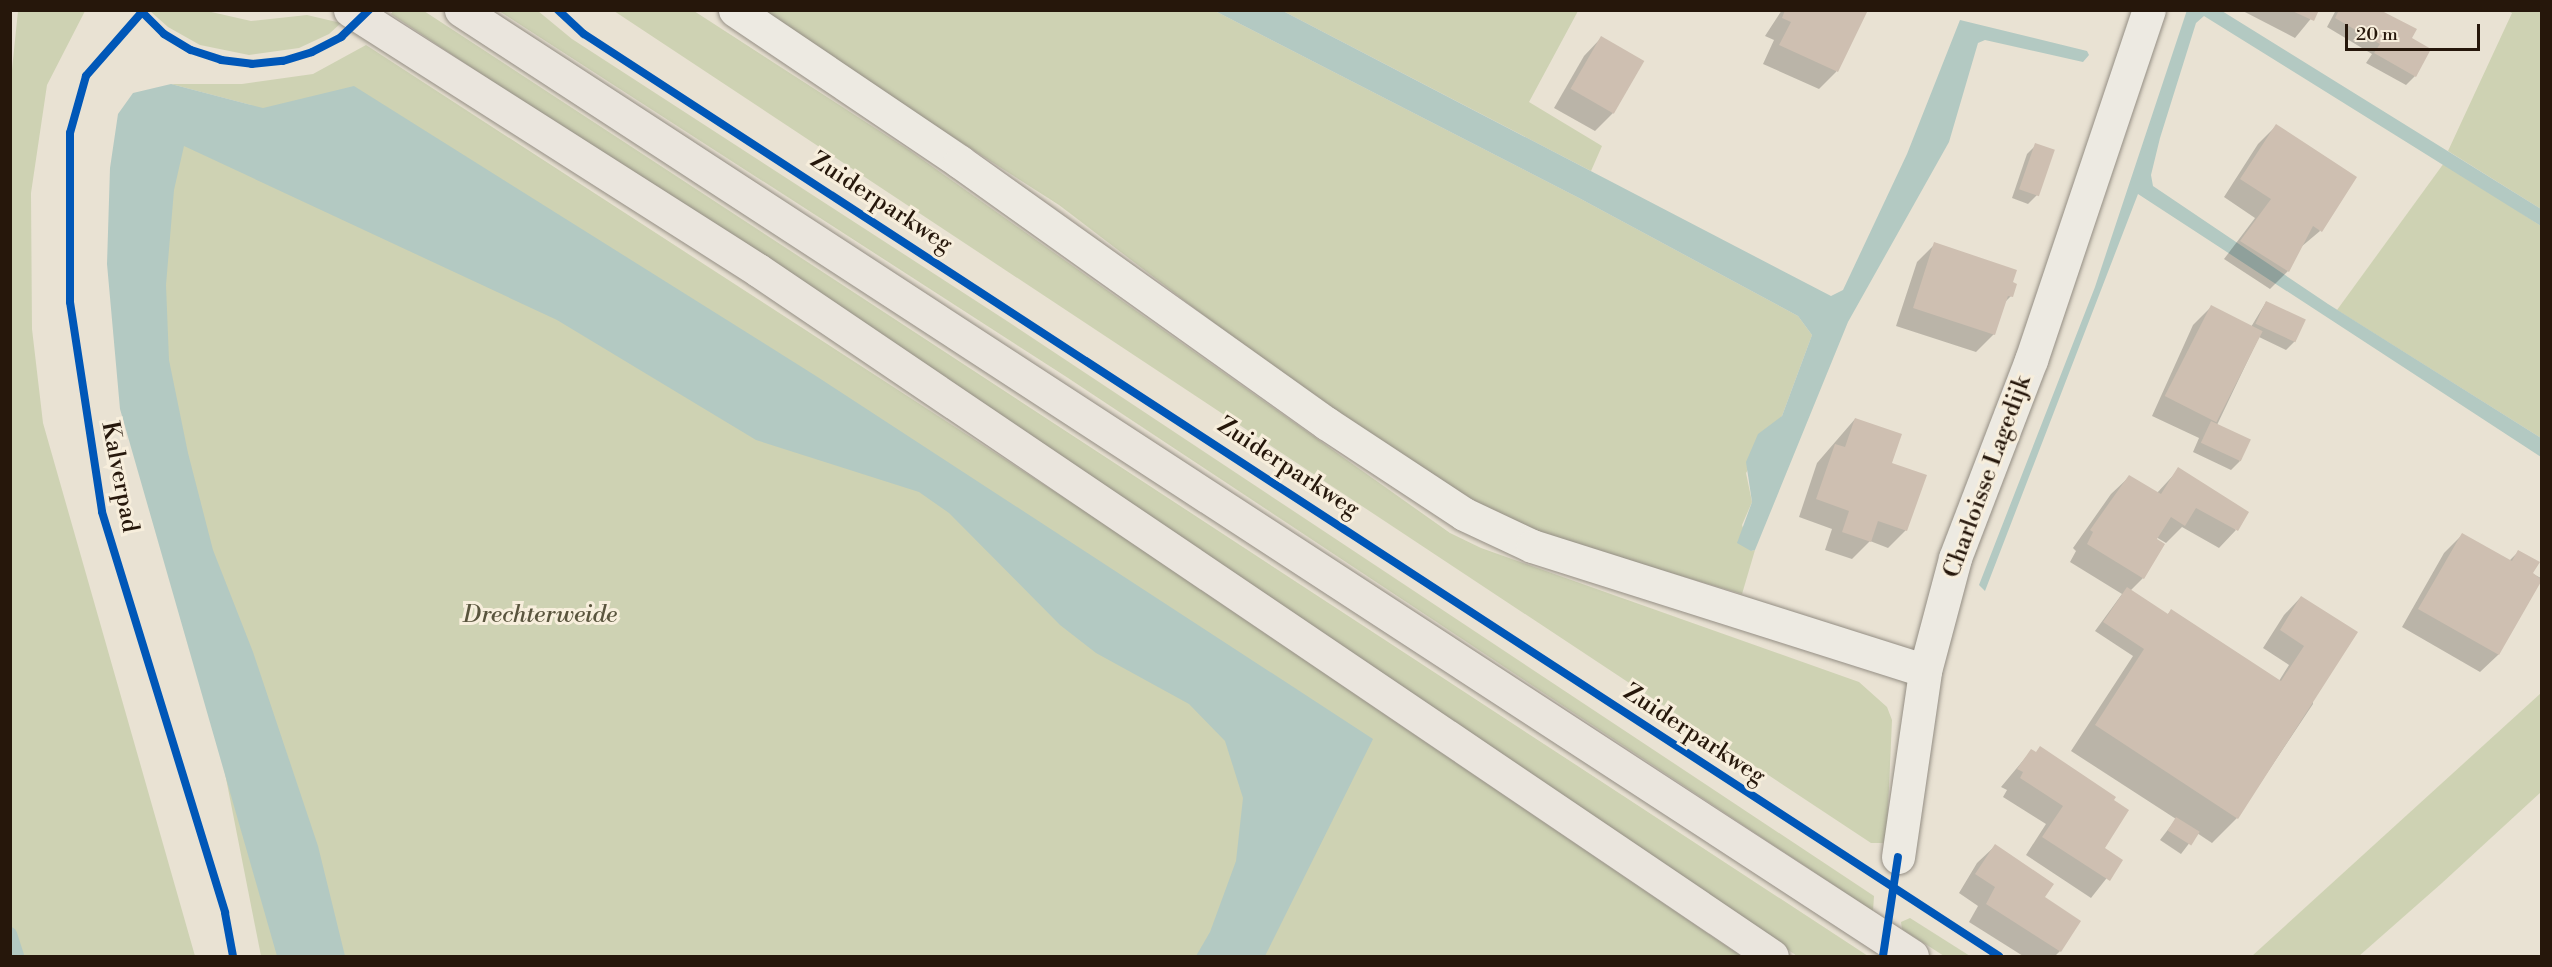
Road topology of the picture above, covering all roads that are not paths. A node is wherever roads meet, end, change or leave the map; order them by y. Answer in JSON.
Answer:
{"nodes":[{"id":1,"x":350,"y":10,"type":"edge"},
{"id":2,"x":461,"y":10,"type":"edge"},
{"id":3,"x":735,"y":10,"type":"edge"},
{"id":4,"x":2149,"y":10,"type":"edge"},
{"id":5,"x":1925,"y":671,"type":"junction"},
{"id":6,"x":1898,"y":857,"type":"dead end"},
{"id":7,"x":1772,"y":957,"type":"edge"},
{"id":8,"x":1912,"y":957,"type":"edge"}],
"edges":[{"from":1,"to":7,"type":"main road"},
{"from":2,"to":8,"type":"main road"},
{"from":3,"to":5,"type":"street"},
{"from":4,"to":5,"type":"street","name":"Charloisse Lagedijk"},
{"from":5,"to":6,"type":"street","name":"Charloisse Lagedijk"}]}
